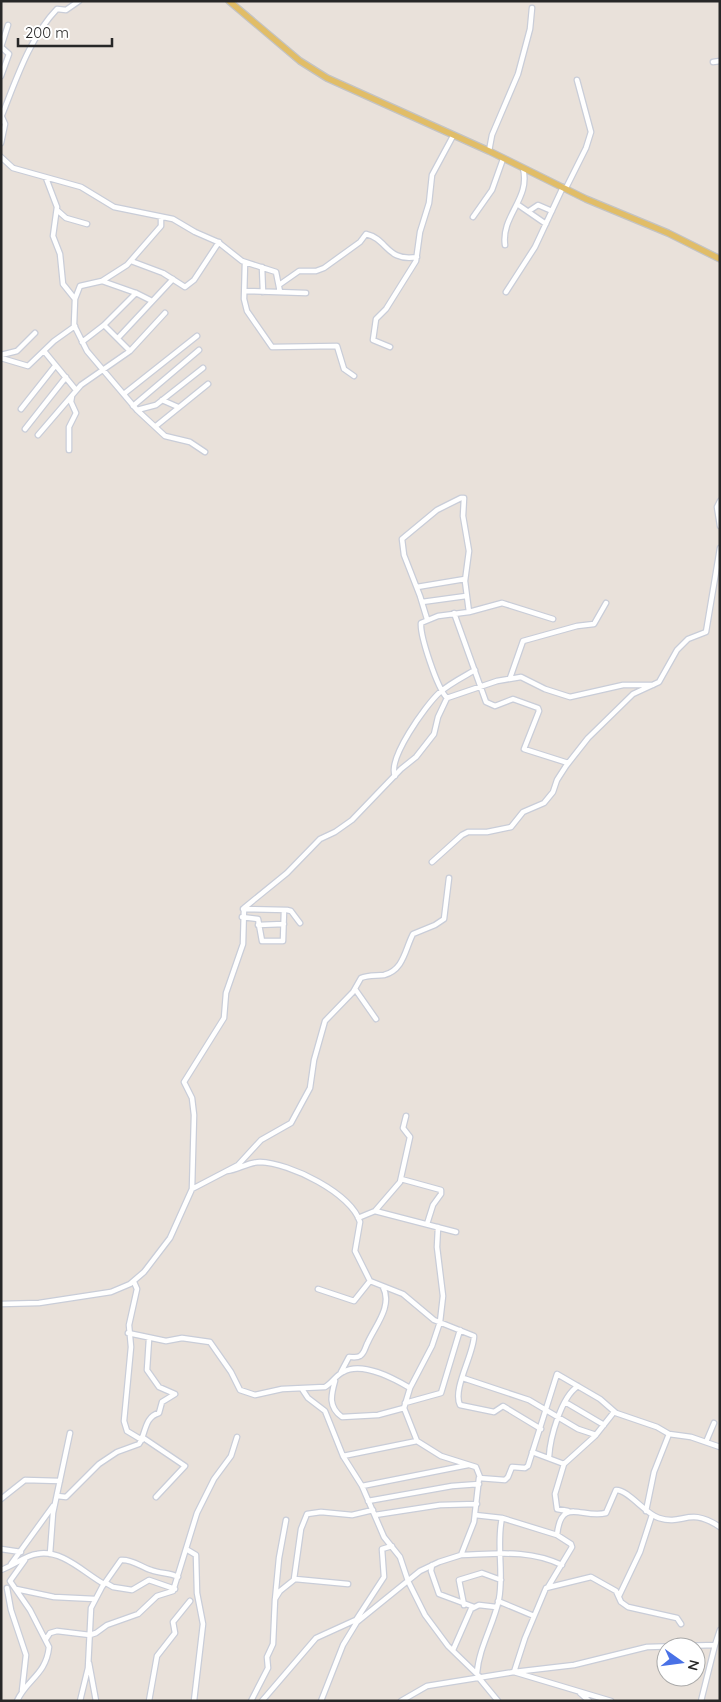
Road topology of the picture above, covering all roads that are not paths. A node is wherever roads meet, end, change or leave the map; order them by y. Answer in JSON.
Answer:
{"nodes":[{"id":1,"x":79,"y":1,"type":"edge"},
{"id":2,"x":229,"y":1,"type":"edge"},
{"id":3,"x":532,"y":8,"type":"dead end"},
{"id":4,"x":8,"y":25,"type":"dead end"},
{"id":5,"x":1,"y":47,"type":"edge"},
{"id":6,"x":713,"y":62,"type":"dead end"},
{"id":7,"x":720,"y":62,"type":"edge"},
{"id":8,"x":1,"y":76,"type":"edge"},
{"id":9,"x":577,"y":80,"type":"dead end"},
{"id":10,"x":2,"y":115,"type":"edge"},
{"id":11,"x":453,"y":136,"type":"junction"},
{"id":12,"x":1,"y":143,"type":"edge"},
{"id":13,"x":488,"y":151,"type":"junction"},
{"id":14,"x":1,"y":157,"type":"edge"},
{"id":15,"x":503,"y":159,"type":"junction"},
{"id":16,"x":523,"y":168,"type":"junction"},
{"id":17,"x":46,"y":178,"type":"junction"},
{"id":18,"x":565,"y":188,"type":"junction"},
{"id":19,"x":517,"y":204,"type":"junction"},
{"id":20,"x":57,"y":210,"type":"junction"},
{"id":21,"x":529,"y":211,"type":"junction"},
{"id":22,"x":552,"y":211,"type":"junction"},
{"id":23,"x":161,"y":217,"type":"junction"},
{"id":24,"x":473,"y":217,"type":"dead end"},
{"id":25,"x":87,"y":224,"type":"dead end"},
{"id":26,"x":546,"y":224,"type":"junction"},
{"id":27,"x":219,"y":242,"type":"junction"},
{"id":28,"x":505,"y":245,"type":"dead end"},
{"id":29,"x":418,"y":257,"type":"junction"},
{"id":30,"x":720,"y":259,"type":"edge"},
{"id":31,"x":131,"y":261,"type":"junction"},
{"id":32,"x":245,"y":262,"type":"junction"},
{"id":33,"x":262,"y":267,"type":"junction"},
{"id":34,"x":174,"y":279,"type":"junction"},
{"id":35,"x":102,"y":281,"type":"junction"},
{"id":36,"x":279,"y":285,"type":"junction"},
{"id":37,"x":245,"y":291,"type":"junction"},
{"id":38,"x":263,"y":292,"type":"junction"},
{"id":39,"x":280,"y":292,"type":"junction"},
{"id":40,"x":506,"y":292,"type":"dead end"},
{"id":41,"x":136,"y":293,"type":"junction"},
{"id":42,"x":306,"y":293,"type":"dead end"},
{"id":43,"x":75,"y":299,"type":"junction"},
{"id":44,"x":152,"y":301,"type":"junction"},
{"id":45,"x":165,"y":313,"type":"dead end"},
{"id":46,"x":104,"y":325,"type":"junction"},
{"id":47,"x":75,"y":326,"type":"junction"},
{"id":48,"x":35,"y":333,"type":"dead end"},
{"id":49,"x":197,"y":336,"type":"dead end"},
{"id":50,"x":118,"y":338,"type":"junction"},
{"id":51,"x":82,"y":342,"type":"junction"},
{"id":52,"x":390,"y":347,"type":"dead end"},
{"id":53,"x":199,"y":350,"type":"dead end"},
{"id":54,"x":44,"y":351,"type":"junction"},
{"id":55,"x":130,"y":351,"type":"junction"},
{"id":56,"x":1,"y":357,"type":"edge"},
{"id":57,"x":56,"y":366,"type":"junction"},
{"id":58,"x":203,"y":368,"type":"dead end"},
{"id":59,"x":102,"y":370,"type":"junction"},
{"id":60,"x":354,"y":376,"type":"dead end"},
{"id":61,"x":66,"y":377,"type":"junction"},
{"id":62,"x":208,"y":384,"type":"dead end"},
{"id":63,"x":76,"y":390,"type":"junction"},
{"id":64,"x":124,"y":393,"type":"junction"},
{"id":65,"x":72,"y":394,"type":"junction"},
{"id":66,"x":162,"y":400,"type":"junction"},
{"id":67,"x":133,"y":406,"type":"junction"},
{"id":68,"x":178,"y":407,"type":"junction"},
{"id":69,"x":21,"y":409,"type":"dead end"},
{"id":70,"x":137,"y":410,"type":"junction"},
{"id":71,"x":156,"y":426,"type":"junction"},
{"id":72,"x":25,"y":429,"type":"dead end"},
{"id":73,"x":38,"y":435,"type":"dead end"},
{"id":74,"x":69,"y":450,"type":"dead end"},
{"id":75,"x":205,"y":452,"type":"dead end"},
{"id":76,"x":720,"y":501,"type":"edge"},
{"id":77,"x":720,"y":526,"type":"edge"},
{"id":78,"x":720,"y":548,"type":"edge"},
{"id":79,"x":465,"y":579,"type":"junction"},
{"id":80,"x":417,"y":586,"type":"junction"},
{"id":81,"x":466,"y":596,"type":"junction"},
{"id":82,"x":422,"y":602,"type":"junction"},
{"id":83,"x":606,"y":603,"type":"dead end"},
{"id":84,"x":469,"y":612,"type":"junction"},
{"id":85,"x":454,"y":613,"type":"junction"},
{"id":86,"x":426,"y":619,"type":"junction"},
{"id":87,"x":552,"y":619,"type":"dead end"},
{"id":88,"x":474,"y":670,"type":"junction"},
{"id":89,"x":510,"y":678,"type":"junction"},
{"id":90,"x":653,"y":685,"type":"junction"},
{"id":91,"x":481,"y":686,"type":"junction"},
{"id":92,"x":442,"y":691,"type":"junction"},
{"id":93,"x":447,"y":698,"type":"junction"},
{"id":94,"x":568,"y":763,"type":"junction"},
{"id":95,"x":395,"y":776,"type":"junction"},
{"id":96,"x":432,"y":862,"type":"dead end"},
{"id":97,"x":449,"y":878,"type":"dead end"},
{"id":98,"x":243,"y":909,"type":"junction"},
{"id":99,"x":284,"y":910,"type":"junction"},
{"id":100,"x":242,"y":917,"type":"junction"},
{"id":101,"x":300,"y":923,"type":"dead end"},
{"id":102,"x":284,"y":924,"type":"junction"},
{"id":103,"x":258,"y":925,"type":"junction"},
{"id":104,"x":355,"y":989,"type":"junction"},
{"id":105,"x":376,"y":1019,"type":"dead end"},
{"id":106,"x":406,"y":1116,"type":"dead end"},
{"id":107,"x":227,"y":1171,"type":"junction"},
{"id":108,"x":401,"y":1179,"type":"junction"},
{"id":109,"x":192,"y":1189,"type":"junction"},
{"id":110,"x":375,"y":1211,"type":"junction"},
{"id":111,"x":358,"y":1218,"type":"junction"},
{"id":112,"x":427,"y":1224,"type":"junction"},
{"id":113,"x":438,"y":1227,"type":"junction"},
{"id":114,"x":456,"y":1232,"type":"dead end"},
{"id":115,"x":370,"y":1280,"type":"junction"},
{"id":116,"x":134,"y":1282,"type":"junction"},
{"id":117,"x":383,"y":1287,"type":"junction"},
{"id":118,"x":318,"y":1288,"type":"dead end"},
{"id":119,"x":1,"y":1304,"type":"edge"},
{"id":120,"x":440,"y":1322,"type":"junction"},
{"id":121,"x":460,"y":1330,"type":"junction"},
{"id":122,"x":128,"y":1333,"type":"junction"},
{"id":123,"x":149,"y":1338,"type":"junction"},
{"id":124,"x":340,"y":1373,"type":"junction"},
{"id":125,"x":336,"y":1378,"type":"junction"},
{"id":126,"x":463,"y":1378,"type":"junction"},
{"id":127,"x":578,"y":1386,"type":"junction"},
{"id":128,"x":410,"y":1388,"type":"junction"},
{"id":129,"x":302,"y":1389,"type":"junction"},
{"id":130,"x":565,"y":1402,"type":"junction"},
{"id":131,"x":405,"y":1405,"type":"junction"},
{"id":132,"x":546,"y":1409,"type":"junction"},
{"id":133,"x":614,"y":1412,"type":"junction"},
{"id":134,"x":559,"y":1417,"type":"junction"},
{"id":135,"x":714,"y":1423,"type":"dead end"},
{"id":136,"x":604,"y":1425,"type":"junction"},
{"id":137,"x":541,"y":1429,"type":"junction"},
{"id":138,"x":70,"y":1433,"type":"dead end"},
{"id":139,"x":669,"y":1434,"type":"junction"},
{"id":140,"x":596,"y":1435,"type":"junction"},
{"id":141,"x":237,"y":1437,"type":"dead end"},
{"id":142,"x":142,"y":1439,"type":"junction"},
{"id":143,"x":417,"y":1441,"type":"junction"},
{"id":144,"x":706,"y":1442,"type":"junction"},
{"id":145,"x":720,"y":1447,"type":"edge"},
{"id":146,"x":532,"y":1452,"type":"junction"},
{"id":147,"x":343,"y":1456,"type":"junction"},
{"id":148,"x":549,"y":1457,"type":"junction"},
{"id":149,"x":469,"y":1464,"type":"junction"},
{"id":150,"x":564,"y":1464,"type":"junction"},
{"id":151,"x":480,"y":1477,"type":"junction"},
{"id":152,"x":60,"y":1481,"type":"junction"},
{"id":153,"x":478,"y":1484,"type":"junction"},
{"id":154,"x":362,"y":1486,"type":"junction"},
{"id":155,"x":57,"y":1496,"type":"junction"},
{"id":156,"x":156,"y":1497,"type":"dead end"},
{"id":157,"x":1,"y":1499,"type":"edge"},
{"id":158,"x":368,"y":1501,"type":"junction"},
{"id":159,"x":55,"y":1502,"type":"junction"},
{"id":160,"x":477,"y":1504,"type":"junction"},
{"id":161,"x":568,"y":1511,"type":"junction"},
{"id":162,"x":646,"y":1511,"type":"junction"},
{"id":163,"x":374,"y":1512,"type":"junction"},
{"id":164,"x":475,"y":1515,"type":"junction"},
{"id":165,"x":652,"y":1515,"type":"junction"},
{"id":166,"x":502,"y":1518,"type":"junction"},
{"id":167,"x":286,"y":1520,"type":"dead end"},
{"id":168,"x":720,"y":1527,"type":"edge"},
{"id":169,"x":558,"y":1535,"type":"junction"},
{"id":170,"x":392,"y":1546,"type":"junction"},
{"id":171,"x":1,"y":1549,"type":"edge"},
{"id":172,"x":186,"y":1549,"type":"junction"},
{"id":173,"x":21,"y":1552,"type":"junction"},
{"id":174,"x":501,"y":1552,"type":"junction"},
{"id":175,"x":50,"y":1554,"type":"junction"},
{"id":176,"x":461,"y":1556,"type":"junction"},
{"id":177,"x":25,"y":1560,"type":"junction"},
{"id":178,"x":432,"y":1565,"type":"junction"},
{"id":179,"x":562,"y":1565,"type":"junction"},
{"id":180,"x":3,"y":1569,"type":"edge"},
{"id":181,"x":178,"y":1577,"type":"junction"},
{"id":182,"x":294,"y":1579,"type":"junction"},
{"id":183,"x":501,"y":1580,"type":"junction"},
{"id":184,"x":408,"y":1581,"type":"junction"},
{"id":185,"x":105,"y":1584,"type":"junction"},
{"id":186,"x":348,"y":1584,"type":"dead end"},
{"id":187,"x":548,"y":1587,"type":"junction"},
{"id":188,"x":7,"y":1588,"type":"junction"},
{"id":189,"x":15,"y":1588,"type":"junction"},
{"id":190,"x":1,"y":1589,"type":"edge"},
{"id":191,"x":175,"y":1589,"type":"junction"},
{"id":192,"x":619,"y":1596,"type":"junction"},
{"id":193,"x":95,"y":1599,"type":"junction"},
{"id":194,"x":190,"y":1601,"type":"dead end"},
{"id":195,"x":275,"y":1601,"type":"junction"},
{"id":196,"x":498,"y":1601,"type":"junction"},
{"id":197,"x":464,"y":1605,"type":"junction"},
{"id":198,"x":474,"y":1607,"type":"junction"},
{"id":199,"x":496,"y":1607,"type":"junction"},
{"id":200,"x":534,"y":1616,"type":"junction"},
{"id":201,"x":364,"y":1617,"type":"junction"},
{"id":202,"x":356,"y":1620,"type":"junction"},
{"id":203,"x":681,"y":1624,"type":"dead end"},
{"id":204,"x":720,"y":1630,"type":"edge"},
{"id":205,"x":90,"y":1635,"type":"junction"},
{"id":206,"x":46,"y":1639,"type":"junction"},
{"id":207,"x":715,"y":1645,"type":"junction"},
{"id":208,"x":453,"y":1650,"type":"junction"},
{"id":209,"x":88,"y":1661,"type":"junction"},
{"id":210,"x":514,"y":1672,"type":"junction"},
{"id":211,"x":479,"y":1676,"type":"junction"},
{"id":212,"x":21,"y":1692,"type":"junction"},
{"id":213,"x":579,"y":1692,"type":"junction"},
{"id":214,"x":17,"y":1701,"type":"edge"},
{"id":215,"x":80,"y":1701,"type":"edge"},
{"id":216,"x":96,"y":1701,"type":"edge"},
{"id":217,"x":149,"y":1701,"type":"edge"},
{"id":218,"x":194,"y":1701,"type":"edge"},
{"id":219,"x":251,"y":1701,"type":"edge"},
{"id":220,"x":262,"y":1701,"type":"edge"},
{"id":221,"x":321,"y":1701,"type":"edge"},
{"id":222,"x":401,"y":1701,"type":"edge"},
{"id":223,"x":498,"y":1701,"type":"edge"},
{"id":224,"x":589,"y":1701,"type":"edge"},
{"id":225,"x":611,"y":1701,"type":"edge"},
{"id":226,"x":701,"y":1701,"type":"edge"}],
"edges":[{"from":1,"to":10,"type":"street"},
{"from":2,"to":11,"type":"main road"},
{"from":3,"to":13,"type":"street"},
{"from":4,"to":5,"type":"street"},
{"from":5,"to":8,"type":"street"},
{"from":6,"to":7,"type":"street"},
{"from":9,"to":18,"type":"street"},
{"from":10,"to":12,"type":"street"},
{"from":11,"to":13,"type":"main road"},
{"from":11,"to":29,"type":"street"},
{"from":13,"to":15,"type":"main road"},
{"from":14,"to":17,"type":"street"},
{"from":15,"to":16,"type":"main road"},
{"from":15,"to":24,"type":"street"},
{"from":16,"to":18,"type":"main road"},
{"from":16,"to":19,"type":"street"},
{"from":17,"to":20,"type":"street"},
{"from":17,"to":23,"type":"street"},
{"from":18,"to":22,"type":"street"},
{"from":18,"to":30,"type":"main road"},
{"from":19,"to":21,"type":"street"},
{"from":19,"to":28,"type":"street"},
{"from":20,"to":25,"type":"street"},
{"from":20,"to":43,"type":"street"},
{"from":21,"to":22,"type":"street"},
{"from":21,"to":26,"type":"street"},
{"from":22,"to":26,"type":"street"},
{"from":23,"to":27,"type":"street"},
{"from":23,"to":31,"type":"street"},
{"from":26,"to":40,"type":"street"},
{"from":27,"to":32,"type":"street"},
{"from":27,"to":34,"type":"street"},
{"from":29,"to":36,"type":"street"},
{"from":29,"to":52,"type":"street"},
{"from":31,"to":34,"type":"street"},
{"from":31,"to":35,"type":"street"},
{"from":32,"to":33,"type":"street"},
{"from":32,"to":37,"type":"street"},
{"from":33,"to":36,"type":"street"},
{"from":33,"to":38,"type":"street"},
{"from":34,"to":44,"type":"street"},
{"from":35,"to":41,"type":"street"},
{"from":35,"to":43,"type":"street"},
{"from":36,"to":39,"type":"street"},
{"from":37,"to":38,"type":"street"},
{"from":37,"to":60,"type":"street"},
{"from":38,"to":39,"type":"street"},
{"from":39,"to":42,"type":"street"},
{"from":41,"to":44,"type":"street"},
{"from":41,"to":46,"type":"street"},
{"from":43,"to":47,"type":"street"},
{"from":44,"to":50,"type":"street"},
{"from":45,"to":55,"type":"street"},
{"from":46,"to":50,"type":"street"},
{"from":46,"to":51,"type":"street"},
{"from":47,"to":51,"type":"street"},
{"from":47,"to":54,"type":"street"},
{"from":48,"to":56,"type":"street"},
{"from":49,"to":64,"type":"street"},
{"from":50,"to":55,"type":"street"},
{"from":51,"to":59,"type":"street"},
{"from":53,"to":67,"type":"street"},
{"from":54,"to":56,"type":"street"},
{"from":54,"to":57,"type":"street"},
{"from":55,"to":59,"type":"street"},
{"from":57,"to":61,"type":"street"},
{"from":57,"to":69,"type":"street"},
{"from":58,"to":66,"type":"street"},
{"from":59,"to":63,"type":"street"},
{"from":59,"to":64,"type":"street"},
{"from":61,"to":63,"type":"street"},
{"from":61,"to":72,"type":"street"},
{"from":62,"to":68,"type":"street"},
{"from":63,"to":65,"type":"street"},
{"from":64,"to":67,"type":"street"},
{"from":65,"to":73,"type":"street"},
{"from":65,"to":74,"type":"street"},
{"from":66,"to":68,"type":"street"},
{"from":66,"to":70,"type":"street"},
{"from":67,"to":70,"type":"street"},
{"from":68,"to":71,"type":"street"},
{"from":70,"to":71,"type":"street"},
{"from":71,"to":75,"type":"street"},
{"from":76,"to":77,"type":"street"},
{"from":78,"to":90,"type":"street"},
{"from":79,"to":80,"type":"street"},
{"from":79,"to":80,"type":"street"},
{"from":79,"to":81,"type":"street"},
{"from":80,"to":82,"type":"street"},
{"from":81,"to":82,"type":"street"},
{"from":81,"to":84,"type":"street"},
{"from":82,"to":86,"type":"street"},
{"from":83,"to":89,"type":"street"},
{"from":84,"to":85,"type":"street"},
{"from":84,"to":87,"type":"street"},
{"from":85,"to":86,"type":"street"},
{"from":85,"to":88,"type":"street"},
{"from":86,"to":92,"type":"street"},
{"from":88,"to":91,"type":"street"},
{"from":88,"to":92,"type":"street"},
{"from":89,"to":90,"type":"street"},
{"from":89,"to":91,"type":"street"},
{"from":90,"to":94,"type":"street"},
{"from":91,"to":93,"type":"street"},
{"from":91,"to":94,"type":"street"},
{"from":92,"to":93,"type":"street"},
{"from":92,"to":95,"type":"street"},
{"from":93,"to":95,"type":"street"},
{"from":94,"to":96,"type":"street"},
{"from":95,"to":98,"type":"street"},
{"from":97,"to":104,"type":"street"},
{"from":98,"to":99,"type":"street"},
{"from":98,"to":100,"type":"street"},
{"from":99,"to":101,"type":"street"},
{"from":99,"to":102,"type":"street"},
{"from":100,"to":103,"type":"street"},
{"from":100,"to":109,"type":"street"},
{"from":102,"to":103,"type":"street"},
{"from":102,"to":103,"type":"street"},
{"from":104,"to":105,"type":"street"},
{"from":104,"to":107,"type":"street"},
{"from":106,"to":108,"type":"street"},
{"from":107,"to":109,"type":"street"},
{"from":107,"to":111,"type":"street"},
{"from":108,"to":110,"type":"street"},
{"from":108,"to":112,"type":"street"},
{"from":109,"to":116,"type":"street"},
{"from":110,"to":111,"type":"street"},
{"from":110,"to":112,"type":"street"},
{"from":111,"to":115,"type":"street"},
{"from":112,"to":113,"type":"street"},
{"from":113,"to":114,"type":"street"},
{"from":113,"to":120,"type":"street"},
{"from":115,"to":117,"type":"street"},
{"from":115,"to":118,"type":"street"},
{"from":116,"to":119,"type":"street"},
{"from":116,"to":122,"type":"street"},
{"from":117,"to":120,"type":"street"},
{"from":117,"to":124,"type":"street"},
{"from":120,"to":121,"type":"street"},
{"from":120,"to":128,"type":"street"},
{"from":121,"to":126,"type":"street"},
{"from":121,"to":131,"type":"street"},
{"from":122,"to":123,"type":"street"},
{"from":122,"to":142,"type":"street"},
{"from":123,"to":129,"type":"street"},
{"from":123,"to":142,"type":"street"},
{"from":124,"to":125,"type":"street"},
{"from":124,"to":128,"type":"street"},
{"from":125,"to":129,"type":"street"},
{"from":125,"to":131,"type":"street"},
{"from":126,"to":132,"type":"street"},
{"from":126,"to":137,"type":"street"},
{"from":127,"to":130,"type":"street"},
{"from":127,"to":132,"type":"street"},
{"from":127,"to":133,"type":"street"},
{"from":128,"to":131,"type":"street"},
{"from":129,"to":147,"type":"street"},
{"from":130,"to":134,"type":"street"},
{"from":130,"to":136,"type":"street"},
{"from":131,"to":143,"type":"street"},
{"from":132,"to":134,"type":"street"},
{"from":132,"to":137,"type":"street"},
{"from":133,"to":136,"type":"street"},
{"from":133,"to":139,"type":"street"},
{"from":134,"to":140,"type":"street"},
{"from":134,"to":148,"type":"street"},
{"from":135,"to":144,"type":"street"},
{"from":136,"to":140,"type":"street"},
{"from":137,"to":146,"type":"street"},
{"from":138,"to":152,"type":"street"},
{"from":139,"to":144,"type":"street"},
{"from":139,"to":162,"type":"street"},
{"from":140,"to":150,"type":"street"},
{"from":141,"to":172,"type":"street"},
{"from":142,"to":155,"type":"street"},
{"from":142,"to":156,"type":"street"},
{"from":143,"to":147,"type":"street"},
{"from":143,"to":149,"type":"street"},
{"from":144,"to":145,"type":"street"},
{"from":146,"to":148,"type":"street"},
{"from":146,"to":151,"type":"street"},
{"from":147,"to":154,"type":"street"},
{"from":148,"to":150,"type":"street"},
{"from":149,"to":151,"type":"street"},
{"from":149,"to":154,"type":"street"},
{"from":150,"to":161,"type":"street"},
{"from":151,"to":153,"type":"street"},
{"from":152,"to":155,"type":"street"},
{"from":152,"to":157,"type":"street"},
{"from":153,"to":158,"type":"street"},
{"from":153,"to":160,"type":"street"},
{"from":154,"to":158,"type":"street"},
{"from":155,"to":159,"type":"street"},
{"from":158,"to":163,"type":"street"},
{"from":159,"to":173,"type":"street"},
{"from":159,"to":175,"type":"street"},
{"from":160,"to":163,"type":"street"},
{"from":160,"to":164,"type":"street"},
{"from":161,"to":162,"type":"street"},
{"from":161,"to":169,"type":"street"},
{"from":162,"to":165,"type":"street"},
{"from":163,"to":170,"type":"street"},
{"from":163,"to":182,"type":"street"},
{"from":164,"to":166,"type":"street"},
{"from":164,"to":176,"type":"street"},
{"from":165,"to":168,"type":"street"},
{"from":165,"to":192,"type":"street"},
{"from":166,"to":169,"type":"street"},
{"from":166,"to":174,"type":"street"},
{"from":167,"to":195,"type":"street"},
{"from":169,"to":179,"type":"street"},
{"from":170,"to":184,"type":"street"},
{"from":170,"to":202,"type":"street"},
{"from":171,"to":173,"type":"street"},
{"from":172,"to":181,"type":"street"},
{"from":172,"to":218,"type":"street"},
{"from":173,"to":180,"type":"street"},
{"from":174,"to":176,"type":"street"},
{"from":174,"to":179,"type":"street"},
{"from":174,"to":183,"type":"street"},
{"from":175,"to":177,"type":"street"},
{"from":175,"to":185,"type":"street"},
{"from":176,"to":178,"type":"street"},
{"from":177,"to":180,"type":"street"},
{"from":177,"to":189,"type":"street"},
{"from":178,"to":184,"type":"street"},
{"from":178,"to":197,"type":"street"},
{"from":179,"to":187,"type":"street"},
{"from":181,"to":185,"type":"street"},
{"from":181,"to":191,"type":"street"},
{"from":182,"to":186,"type":"street"},
{"from":182,"to":195,"type":"street"},
{"from":183,"to":196,"type":"street"},
{"from":183,"to":197,"type":"street"},
{"from":184,"to":201,"type":"street"},
{"from":184,"to":208,"type":"street"},
{"from":185,"to":191,"type":"street"},
{"from":185,"to":193,"type":"street"},
{"from":187,"to":192,"type":"street"},
{"from":187,"to":200,"type":"street"},
{"from":188,"to":189,"type":"street"},
{"from":188,"to":190,"type":"street"},
{"from":188,"to":212,"type":"street"},
{"from":189,"to":193,"type":"street"},
{"from":189,"to":206,"type":"street"},
{"from":191,"to":205,"type":"street"},
{"from":192,"to":203,"type":"street"},
{"from":193,"to":205,"type":"street"},
{"from":194,"to":217,"type":"street"},
{"from":195,"to":219,"type":"street"},
{"from":196,"to":199,"type":"street"},
{"from":196,"to":200,"type":"street"},
{"from":197,"to":198,"type":"street"},
{"from":198,"to":199,"type":"street"},
{"from":198,"to":208,"type":"street"},
{"from":199,"to":211,"type":"street"},
{"from":200,"to":210,"type":"street"},
{"from":201,"to":202,"type":"street"},
{"from":201,"to":221,"type":"street"},
{"from":202,"to":220,"type":"street"},
{"from":204,"to":207,"type":"street"},
{"from":205,"to":206,"type":"street"},
{"from":205,"to":209,"type":"street"},
{"from":206,"to":212,"type":"street"},
{"from":207,"to":210,"type":"street"},
{"from":207,"to":226,"type":"street"},
{"from":208,"to":211,"type":"street"},
{"from":209,"to":215,"type":"street"},
{"from":209,"to":216,"type":"street"},
{"from":210,"to":211,"type":"street"},
{"from":210,"to":213,"type":"street"},
{"from":211,"to":222,"type":"street"},
{"from":211,"to":223,"type":"street"},
{"from":212,"to":214,"type":"street"},
{"from":213,"to":224,"type":"street"},
{"from":213,"to":225,"type":"street"}]}
